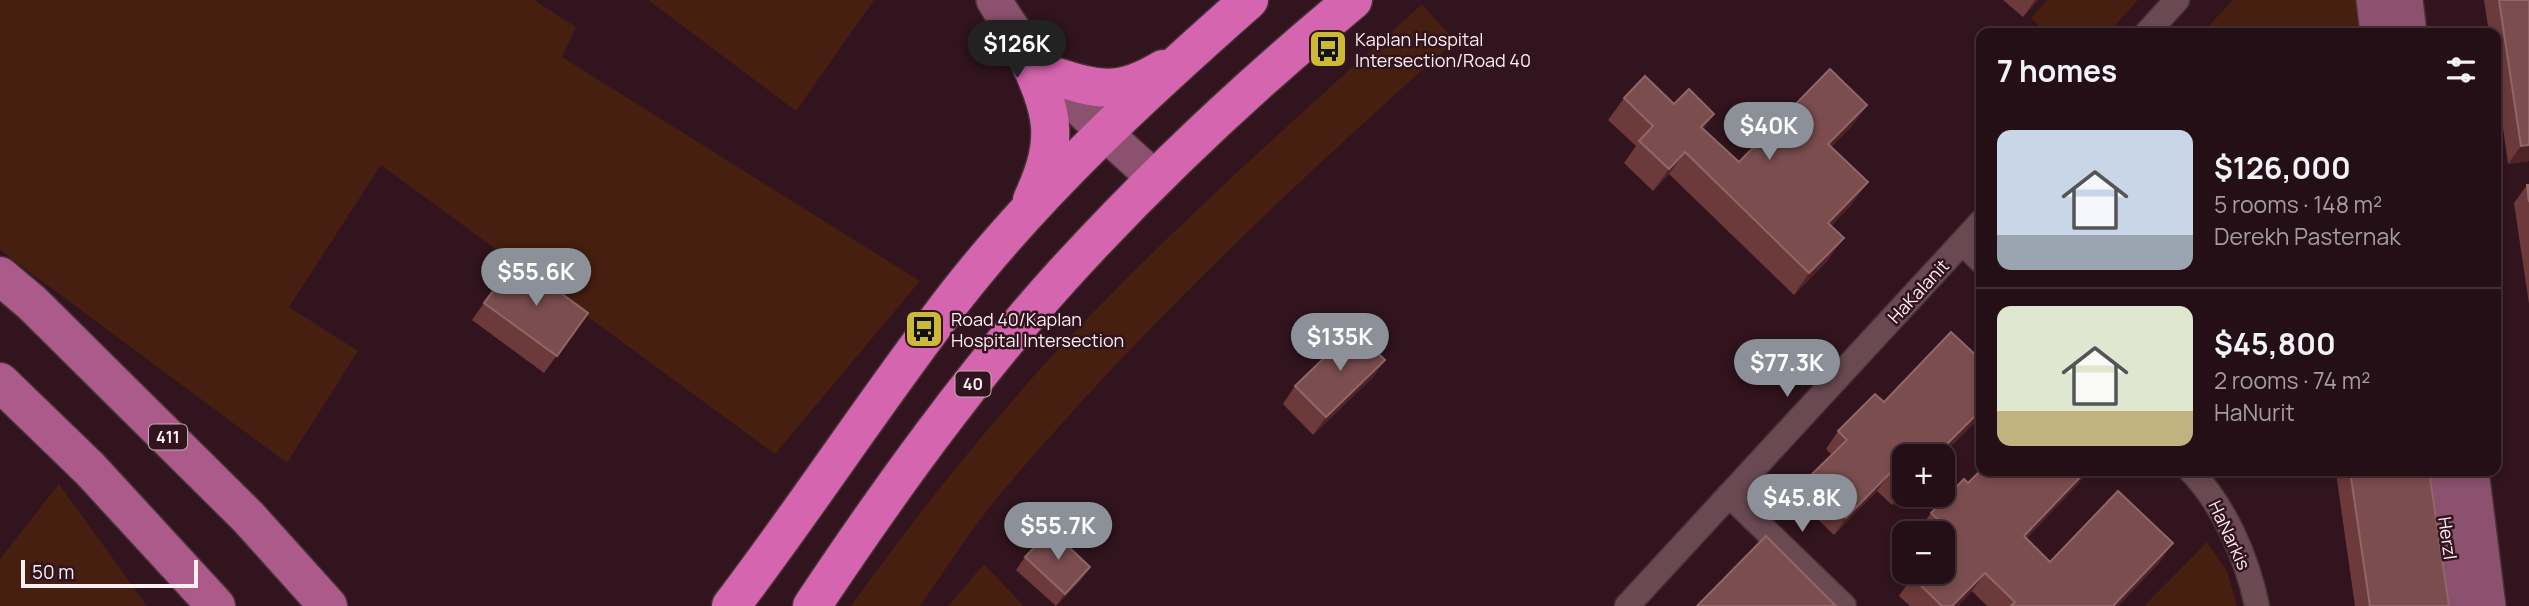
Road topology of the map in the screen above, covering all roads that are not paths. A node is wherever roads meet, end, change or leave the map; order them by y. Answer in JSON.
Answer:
{"nodes":[{"id":1,"x":994,"y":0,"type":"edge"},
{"id":2,"x":1249,"y":0,"type":"edge"},
{"id":3,"x":1353,"y":0,"type":"edge"},
{"id":4,"x":2177,"y":0,"type":"edge"},
{"id":5,"x":2374,"y":0,"type":"edge"},
{"id":6,"x":2405,"y":0,"type":"edge"},
{"id":7,"x":2152,"y":28,"type":"edge"},
{"id":8,"x":2377,"y":28,"type":"edge"},
{"id":9,"x":2408,"y":28,"type":"edge"},
{"id":10,"x":1023,"y":46,"type":"junction"},
{"id":11,"x":1194,"y":50,"type":"junction"},
{"id":12,"x":1051,"y":75,"type":"junction"},
{"id":13,"x":1106,"y":134,"type":"junction"},
{"id":14,"x":1156,"y":179,"type":"junction"},
{"id":15,"x":1023,"y":220,"type":"junction"},
{"id":16,"x":1976,"y":228,"type":"edge"},
{"id":17,"x":1963,"y":243,"type":"junction"},
{"id":18,"x":1976,"y":256,"type":"edge"},
{"id":19,"x":0,"y":276,"type":"edge"},
{"id":20,"x":0,"y":382,"type":"edge"},
{"id":21,"x":2195,"y":476,"type":"edge"},
{"id":22,"x":2439,"y":476,"type":"edge"},
{"id":23,"x":2472,"y":476,"type":"edge"},
{"id":24,"x":1729,"y":495,"type":"junction"},
{"id":25,"x":216,"y":606,"type":"edge"},
{"id":26,"x":328,"y":606,"type":"edge"},
{"id":27,"x":731,"y":606,"type":"edge"},
{"id":28,"x":811,"y":606,"type":"edge"},
{"id":29,"x":1627,"y":606,"type":"edge"},
{"id":30,"x":1844,"y":606,"type":"edge"},
{"id":31,"x":2257,"y":606,"type":"edge"},
{"id":32,"x":2457,"y":606,"type":"edge"},
{"id":33,"x":2488,"y":606,"type":"edge"}],
"edges":[{"from":1,"to":10,"type":"street"},
{"from":2,"to":11,"type":"highway"},
{"from":3,"to":14,"type":"highway","number":"40"},
{"from":4,"to":7,"type":"street"},
{"from":5,"to":8,"type":"street"},
{"from":6,"to":9,"type":"street"},
{"from":10,"to":12,"type":"street"},
{"from":10,"to":15,"type":"highway"},
{"from":11,"to":12,"type":"highway"},
{"from":11,"to":13,"type":"highway"},
{"from":12,"to":13,"type":"street"},
{"from":13,"to":14,"type":"street"},
{"from":13,"to":15,"type":"highway"},
{"from":14,"to":28,"type":"highway","number":"40"},
{"from":15,"to":27,"type":"highway"},
{"from":16,"to":17,"type":"street","name":"HaKalanit"},
{"from":17,"to":18,"type":"street"},
{"from":17,"to":24,"type":"street","name":"HaKalanit"},
{"from":19,"to":26,"type":"main road","number":"411"},
{"from":20,"to":25,"type":"main road"},
{"from":21,"to":31,"type":"street","name":"HaNarkis"},
{"from":22,"to":32,"type":"street","name":"Herzl"},
{"from":23,"to":33,"type":"street","name":"Herzl"},
{"from":24,"to":29,"type":"street","name":"HaKalanit"},
{"from":24,"to":30,"type":"street"}]}
